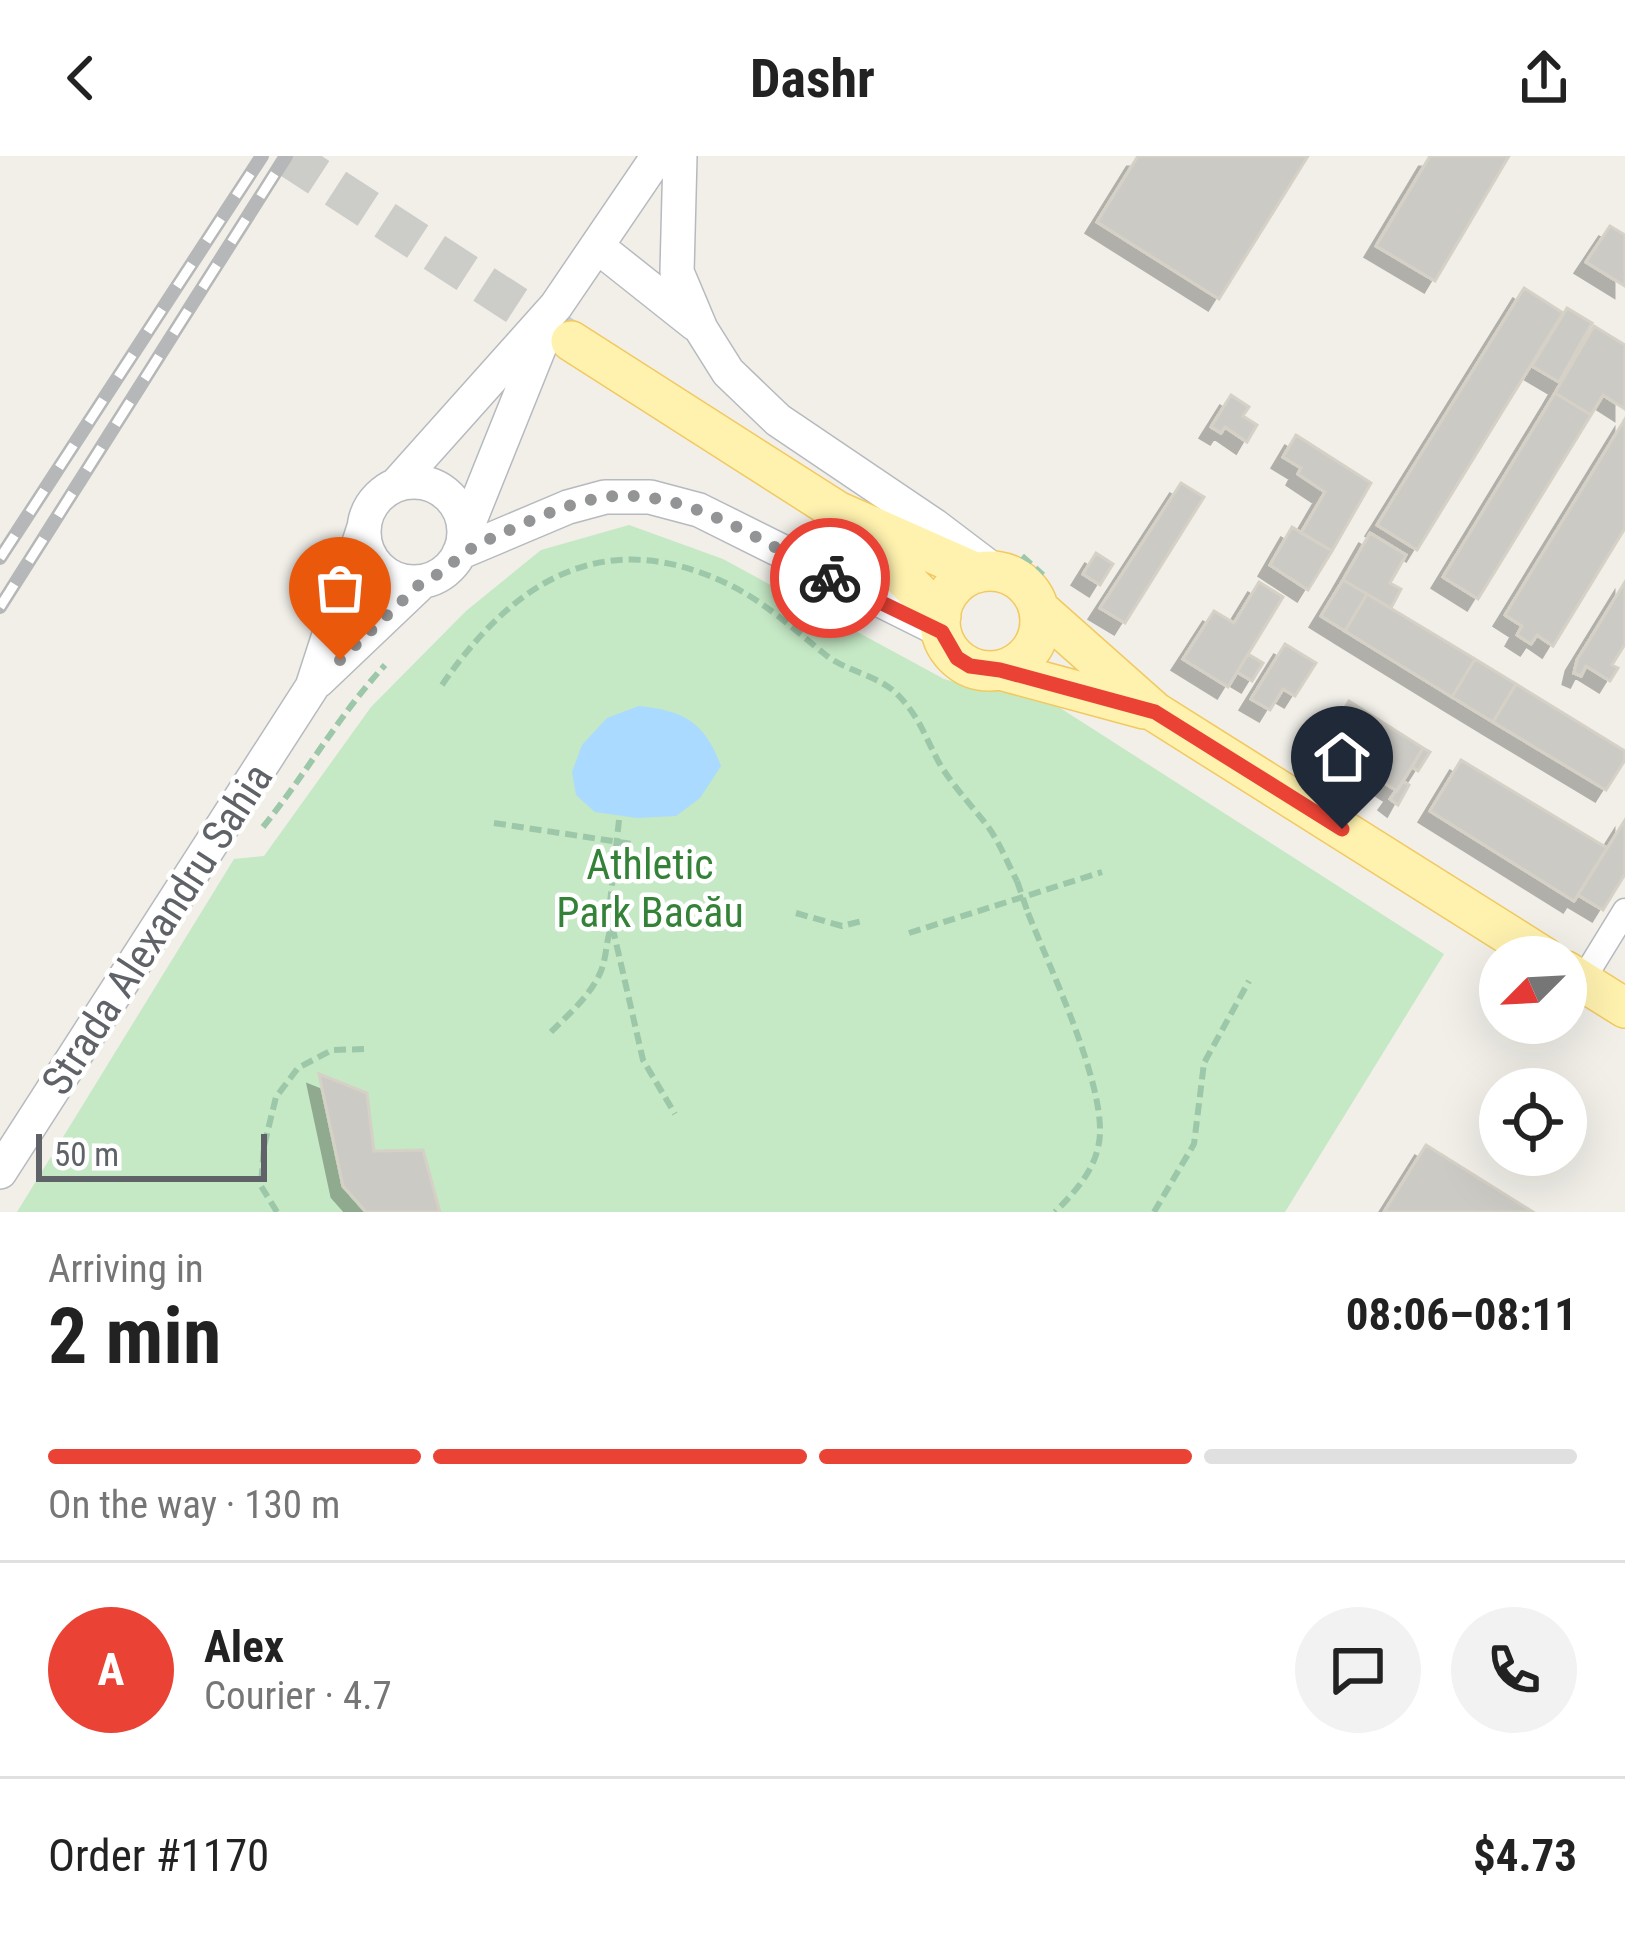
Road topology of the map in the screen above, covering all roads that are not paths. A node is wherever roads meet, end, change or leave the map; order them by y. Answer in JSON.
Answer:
{"nodes":[{"id":1,"x":658,"y":156,"type":"edge"},
{"id":2,"x":680,"y":156,"type":"edge"},
{"id":3,"x":598,"y":247,"type":"junction"},
{"id":4,"x":563,"y":323,"type":"junction"},
{"id":5,"x":701,"y":328,"type":"junction"},
{"id":6,"x":397,"y":484,"type":"junction"},
{"id":7,"x":837,"y":511,"type":"junction"},
{"id":8,"x":364,"y":527,"type":"junction"},
{"id":9,"x":462,"y":544,"type":"junction"},
{"id":10,"x":993,"y":563,"type":"junction"},
{"id":11,"x":422,"y":582,"type":"junction"},
{"id":12,"x":1041,"y":592,"type":"junction"},
{"id":13,"x":941,"y":624,"type":"junction"},
{"id":14,"x":1000,"y":670,"type":"junction"},
{"id":15,"x":312,"y":686,"type":"junction"},
{"id":16,"x":1155,"y":712,"type":"junction"},
{"id":17,"x":1625,"y":910,"type":"edge"},
{"id":18,"x":1511,"y":936,"type":"edge"},
{"id":19,"x":1587,"y":959,"type":"edge"},
{"id":20,"x":1587,"y":984,"type":"edge"},
{"id":21,"x":1625,"y":1008,"type":"edge"},
{"id":22,"x":0,"y":1172,"type":"edge"}],
"edges":[{"from":1,"to":3,"type":"street"},
{"from":2,"to":5,"type":"street"},
{"from":3,"to":4,"type":"street"},
{"from":3,"to":5,"type":"street"},
{"from":4,"to":6,"type":"street"},
{"from":4,"to":7,"type":"main road"},
{"from":4,"to":9,"type":"street"},
{"from":5,"to":10,"type":"street"},
{"from":6,"to":8,"type":"street"},
{"from":6,"to":9,"type":"street"},
{"from":7,"to":10,"type":"main road"},
{"from":7,"to":13,"type":"main road"},
{"from":8,"to":11,"type":"street"},
{"from":8,"to":15,"type":"street","name":"Strada Alexandru Sahia"},
{"from":9,"to":11,"type":"street"},
{"from":9,"to":13,"type":"street"},
{"from":10,"to":12,"type":"main road"},
{"from":10,"to":13,"type":"main road"},
{"from":11,"to":15,"type":"street","name":"Strada Alexandru Sahia"},
{"from":12,"to":14,"type":"main road"},
{"from":12,"to":16,"type":"main road"},
{"from":13,"to":14,"type":"main road"},
{"from":14,"to":16,"type":"main road"},
{"from":15,"to":22,"type":"street","name":"Strada Alexandru Sahia"},
{"from":16,"to":18,"type":"main road"},
{"from":17,"to":19,"type":"street"},
{"from":20,"to":21,"type":"main road"}]}
